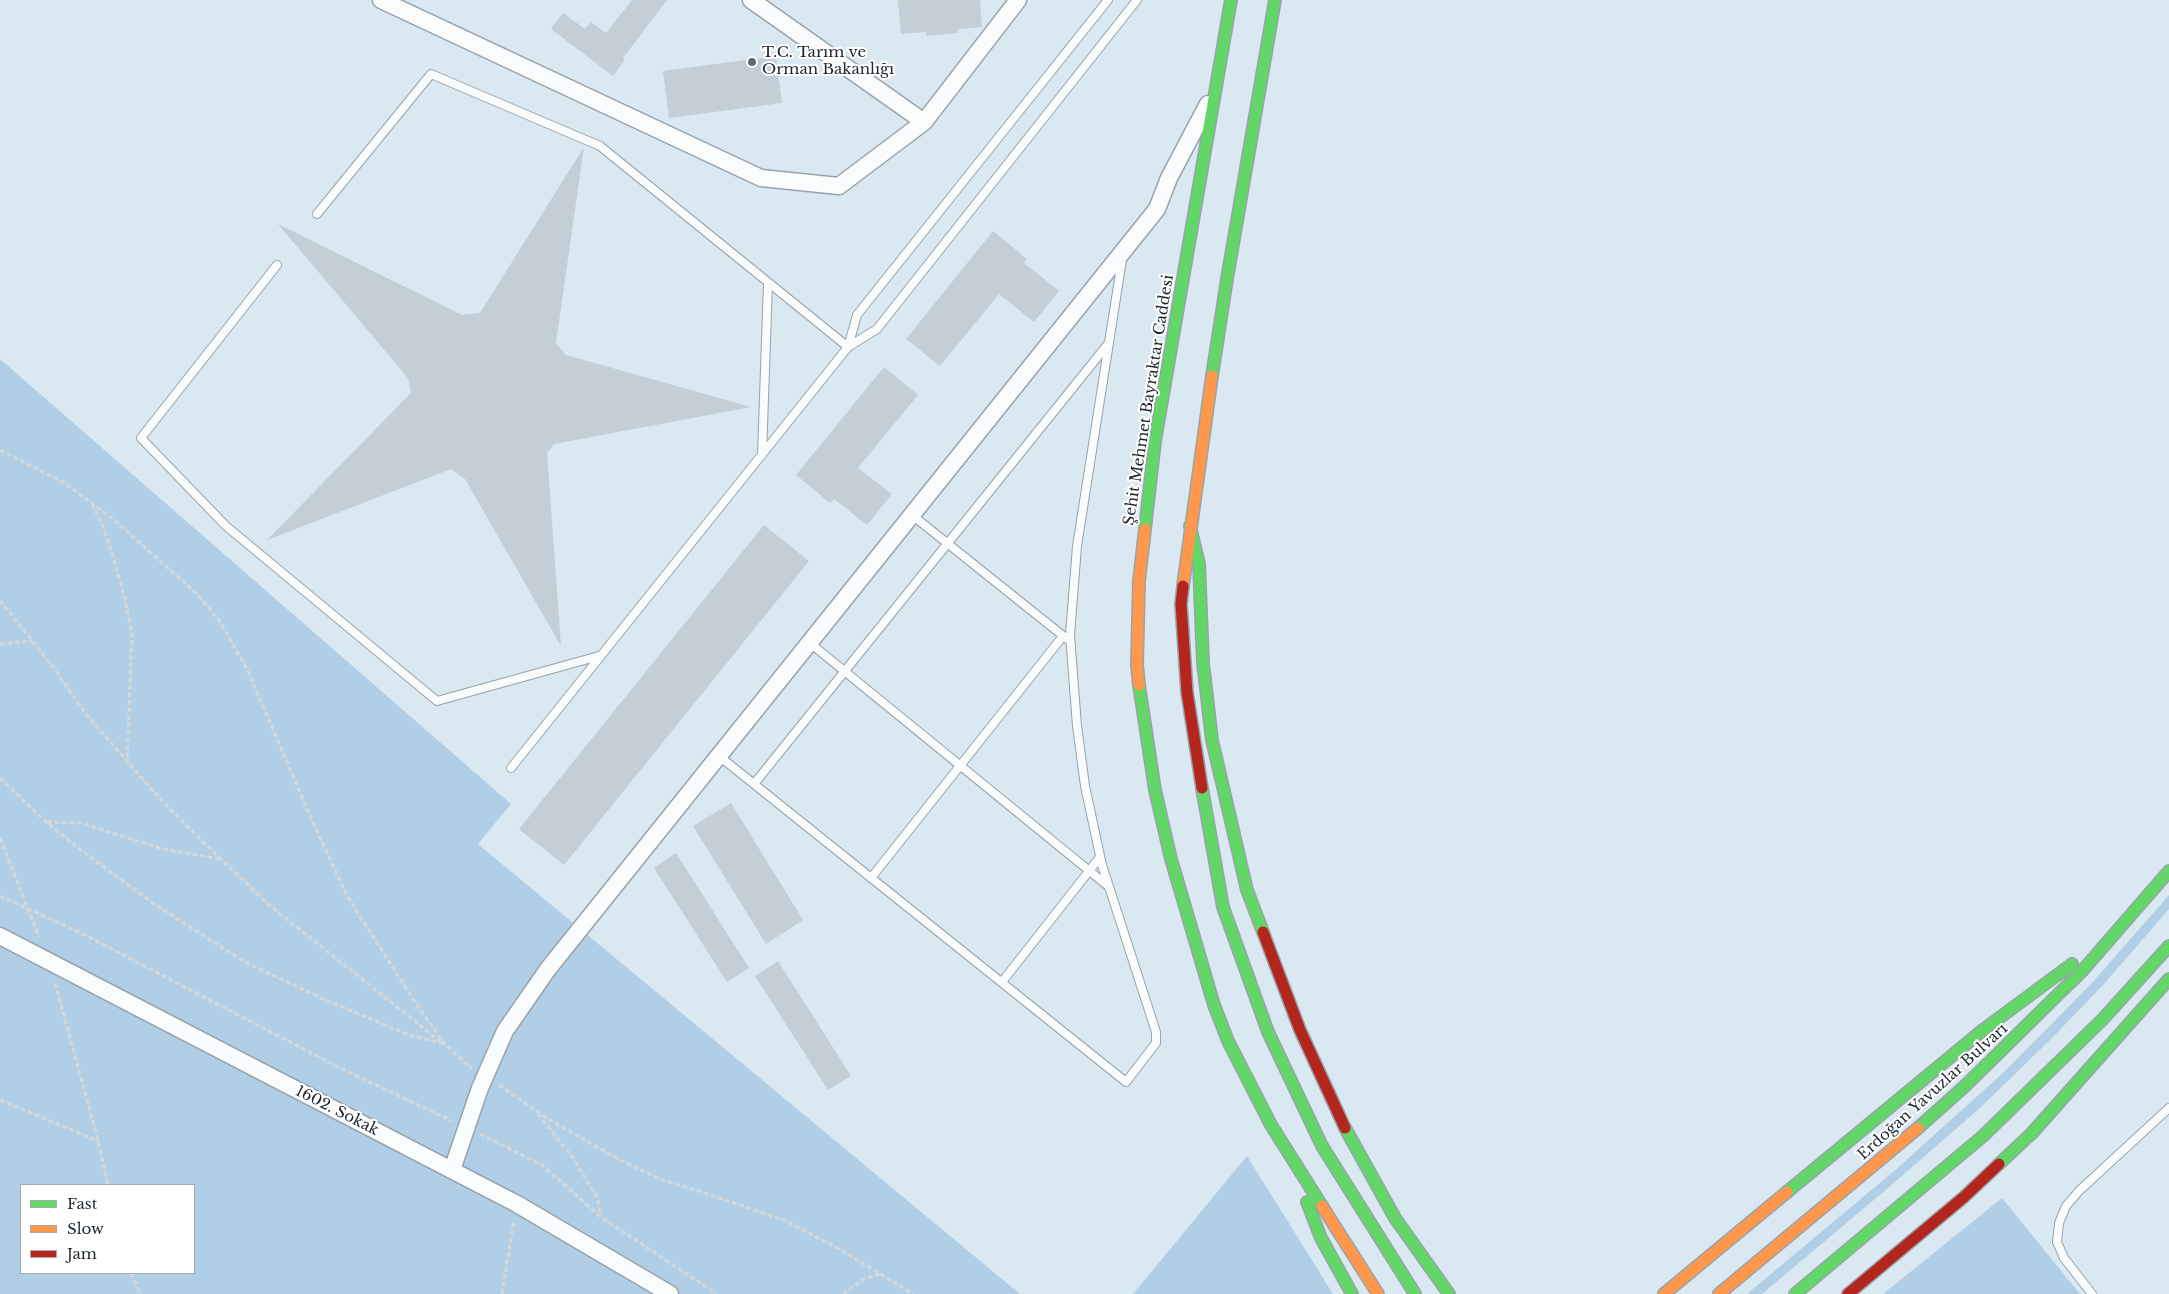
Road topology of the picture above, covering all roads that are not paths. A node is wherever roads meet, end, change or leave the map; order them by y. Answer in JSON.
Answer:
{"nodes":[{"id":1,"x":381,"y":0,"type":"edge"},
{"id":2,"x":751,"y":0,"type":"edge"},
{"id":3,"x":1018,"y":0,"type":"edge"},
{"id":4,"x":1108,"y":0,"type":"edge"},
{"id":5,"x":1138,"y":0,"type":"edge"},
{"id":6,"x":1230,"y":0,"type":"edge"},
{"id":7,"x":1275,"y":0,"type":"edge"},
{"id":8,"x":1214,"y":93,"type":"junction"},
{"id":9,"x":924,"y":122,"type":"junction"},
{"id":10,"x":317,"y":214,"type":"dead end"},
{"id":11,"x":1123,"y":252,"type":"junction"},
{"id":12,"x":277,"y":265,"type":"dead end"},
{"id":13,"x":768,"y":283,"type":"junction"},
{"id":14,"x":1109,"y":342,"type":"junction"},
{"id":15,"x":848,"y":348,"type":"junction"},
{"id":16,"x":762,"y":455,"type":"junction"},
{"id":17,"x":912,"y":515,"type":"junction"},
{"id":18,"x":1190,"y":526,"type":"junction"},
{"id":19,"x":946,"y":543,"type":"junction"},
{"id":20,"x":1063,"y":636,"type":"junction"},
{"id":21,"x":1071,"y":641,"type":"junction"},
{"id":22,"x":810,"y":644,"type":"junction"},
{"id":23,"x":599,"y":656,"type":"junction"},
{"id":24,"x":845,"y":671,"type":"junction"},
{"id":25,"x":720,"y":756,"type":"junction"},
{"id":26,"x":960,"y":766,"type":"junction"},
{"id":27,"x":511,"y":768,"type":"dead end"},
{"id":28,"x":754,"y":784,"type":"junction"},
{"id":29,"x":1100,"y":857,"type":"junction"},
{"id":30,"x":1089,"y":871,"type":"junction"},
{"id":31,"x":2169,"y":871,"type":"edge"},
{"id":32,"x":871,"y":878,"type":"junction"},
{"id":33,"x":1108,"y":886,"type":"junction"},
{"id":34,"x":2117,"y":933,"type":"junction"},
{"id":35,"x":0,"y":936,"type":"edge"},
{"id":36,"x":2169,"y":946,"type":"edge"},
{"id":37,"x":2169,"y":979,"type":"edge"},
{"id":38,"x":1002,"y":982,"type":"junction"},
{"id":39,"x":2169,"y":1108,"type":"edge"},
{"id":40,"x":1289,"y":1155,"type":"junction"},
{"id":41,"x":452,"y":1170,"type":"junction"},
{"id":42,"x":670,"y":1294,"type":"edge"},
{"id":43,"x":1352,"y":1294,"type":"edge"},
{"id":44,"x":1378,"y":1294,"type":"edge"},
{"id":45,"x":1415,"y":1294,"type":"edge"},
{"id":46,"x":1448,"y":1294,"type":"edge"},
{"id":47,"x":1664,"y":1294,"type":"edge"},
{"id":48,"x":1719,"y":1294,"type":"edge"},
{"id":49,"x":1795,"y":1294,"type":"edge"},
{"id":50,"x":1848,"y":1294,"type":"edge"},
{"id":51,"x":2092,"y":1294,"type":"edge"}],
"edges":[{"from":1,"to":9,"type":"street"},
{"from":2,"to":9,"type":"street"},
{"from":3,"to":9,"type":"street"},
{"from":4,"to":15,"type":"lane"},
{"from":5,"to":15,"type":"lane"},
{"from":6,"to":8,"type":"main road","name":"Şehit Mehmet Bayraktar Caddesi"},
{"from":7,"to":18,"type":"main road"},
{"from":8,"to":11,"type":"street"},
{"from":8,"to":40,"type":"main road","name":"Şehit Mehmet Bayraktar Caddesi"},
{"from":10,"to":13,"type":"lane"},
{"from":11,"to":14,"type":"lane"},
{"from":11,"to":17,"type":"street"},
{"from":12,"to":23,"type":"lane"},
{"from":13,"to":15,"type":"lane"},
{"from":13,"to":16,"type":"lane"},
{"from":14,"to":19,"type":"lane"},
{"from":14,"to":21,"type":"lane"},
{"from":15,"to":16,"type":"lane"},
{"from":16,"to":23,"type":"lane"},
{"from":17,"to":19,"type":"lane"},
{"from":17,"to":22,"type":"street"},
{"from":18,"to":45,"type":"main road"},
{"from":18,"to":46,"type":"main road"},
{"from":19,"to":20,"type":"lane"},
{"from":19,"to":24,"type":"lane"},
{"from":20,"to":21,"type":"lane"},
{"from":20,"to":26,"type":"lane"},
{"from":21,"to":29,"type":"lane"},
{"from":22,"to":24,"type":"lane"},
{"from":22,"to":25,"type":"street"},
{"from":23,"to":27,"type":"lane"},
{"from":24,"to":26,"type":"lane"},
{"from":24,"to":28,"type":"lane"},
{"from":25,"to":28,"type":"lane"},
{"from":25,"to":41,"type":"street"},
{"from":26,"to":30,"type":"lane"},
{"from":26,"to":32,"type":"lane"},
{"from":28,"to":32,"type":"lane"},
{"from":29,"to":30,"type":"lane"},
{"from":29,"to":33,"type":"lane"},
{"from":30,"to":33,"type":"lane"},
{"from":30,"to":38,"type":"lane"},
{"from":31,"to":34,"type":"main road","name":"Erdoğan Yavuzlar Bulvarı"},
{"from":32,"to":38,"type":"lane"},
{"from":33,"to":38,"type":"lane"},
{"from":34,"to":47,"type":"main road"},
{"from":34,"to":48,"type":"main road","name":"Erdoğan Yavuzlar Bulvarı"},
{"from":35,"to":41,"type":"street","name":"1602. Sokak"},
{"from":36,"to":49,"type":"main road"},
{"from":37,"to":50,"type":"main road"},
{"from":39,"to":51,"type":"lane"},
{"from":40,"to":43,"type":"main road"},
{"from":40,"to":44,"type":"main road","name":"Şehit Mehmet Bayraktar Caddesi"},
{"from":41,"to":42,"type":"street","name":"1602. Sokak"}]}
